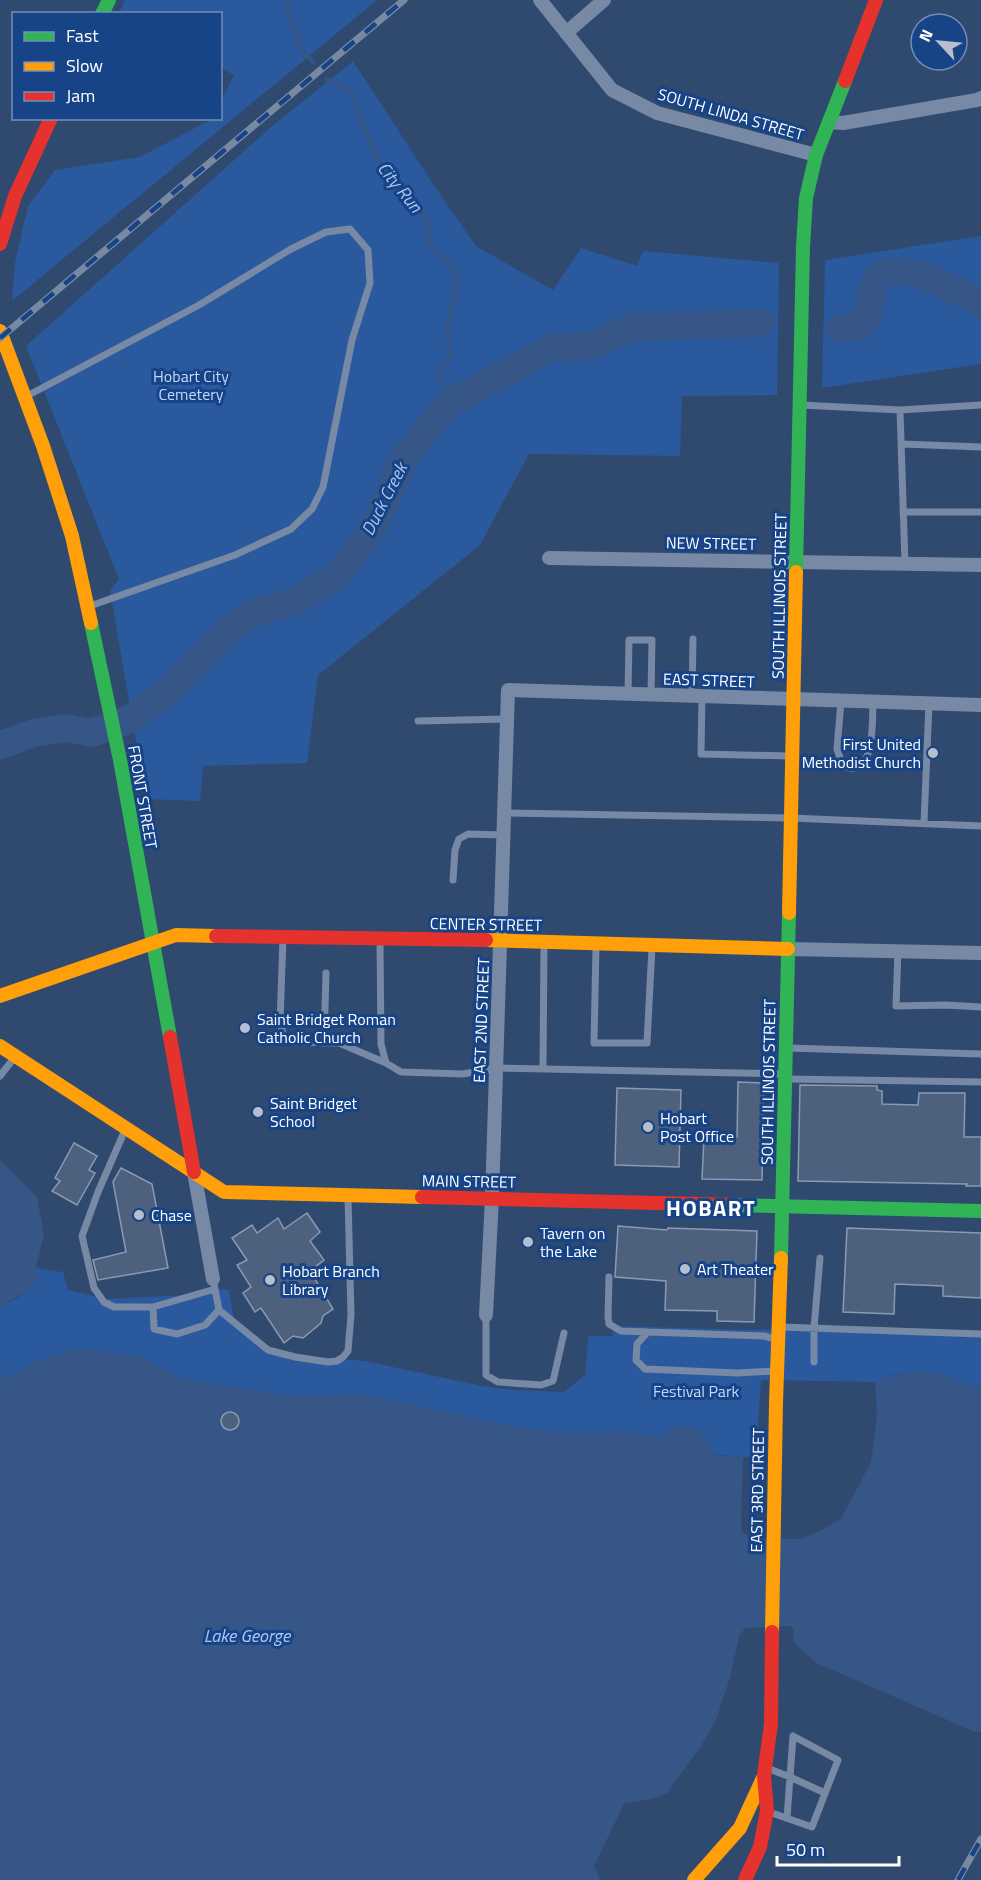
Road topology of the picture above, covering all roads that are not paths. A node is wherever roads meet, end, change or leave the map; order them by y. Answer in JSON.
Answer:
{"nodes":[{"id":1,"x":540,"y":0,"type":"edge"},
{"id":2,"x":604,"y":0,"type":"edge"},
{"id":3,"x":876,"y":0,"type":"edge"},
{"id":4,"x":566,"y":33,"type":"junction"},
{"id":5,"x":981,"y":98,"type":"edge"},
{"id":6,"x":50,"y":120,"type":"edge"},
{"id":7,"x":829,"y":122,"type":"junction"},
{"id":8,"x":816,"y":155,"type":"junction"},
{"id":9,"x":2,"y":221,"type":"edge"},
{"id":10,"x":0,"y":244,"type":"edge"},
{"id":11,"x":0,"y":331,"type":"edge"},
{"id":12,"x":24,"y":397,"type":"junction"},
{"id":13,"x":800,"y":405,"type":"junction"},
{"id":14,"x":981,"y":405,"type":"edge"},
{"id":15,"x":900,"y":410,"type":"junction"},
{"id":16,"x":902,"y":444,"type":"junction"},
{"id":17,"x":981,"y":447,"type":"edge"},
{"id":18,"x":903,"y":512,"type":"junction"},
{"id":19,"x":981,"y":512,"type":"edge"},
{"id":20,"x":549,"y":558,"type":"dead end"},
{"id":21,"x":796,"y":561,"type":"junction"},
{"id":22,"x":905,"y":563,"type":"junction"},
{"id":23,"x":981,"y":565,"type":"edge"},
{"id":24,"x":87,"y":607,"type":"junction"},
{"id":25,"x":693,"y":639,"type":"dead end"},
{"id":26,"x":508,"y":690,"type":"joint"},
{"id":27,"x":627,"y":694,"type":"junction"},
{"id":28,"x":651,"y":694,"type":"junction"},
{"id":29,"x":697,"y":696,"type":"junction"},
{"id":30,"x":793,"y":699,"type":"junction"},
{"id":31,"x":841,"y":701,"type":"junction"},
{"id":32,"x":873,"y":702,"type":"junction"},
{"id":33,"x":929,"y":704,"type":"junction"},
{"id":34,"x":981,"y":705,"type":"edge"},
{"id":35,"x":507,"y":719,"type":"junction"},
{"id":36,"x":418,"y":721,"type":"dead end"},
{"id":37,"x":792,"y":756,"type":"junction"},
{"id":38,"x":504,"y":813,"type":"junction"},
{"id":39,"x":791,"y":818,"type":"junction"},
{"id":40,"x":924,"y":823,"type":"junction"},
{"id":41,"x":981,"y":826,"type":"edge"},
{"id":42,"x":504,"y":835,"type":"junction"},
{"id":43,"x":453,"y":880,"type":"dead end"},
{"id":44,"x":283,"y":936,"type":"junction"},
{"id":45,"x":380,"y":938,"type":"junction"},
{"id":46,"x":501,"y":940,"type":"junction"},
{"id":47,"x":544,"y":941,"type":"junction"},
{"id":48,"x":152,"y":943,"type":"junction"},
{"id":49,"x":596,"y":943,"type":"junction"},
{"id":50,"x":652,"y":945,"type":"junction"},
{"id":51,"x":788,"y":949,"type":"junction"},
{"id":52,"x":898,"y":951,"type":"junction"},
{"id":53,"x":981,"y":953,"type":"edge"},
{"id":54,"x":326,"y":973,"type":"dead end"},
{"id":55,"x":0,"y":996,"type":"edge"},
{"id":56,"x":981,"y":1007,"type":"edge"},
{"id":57,"x":324,"y":1043,"type":"junction"},
{"id":58,"x":0,"y":1046,"type":"edge"},
{"id":59,"x":785,"y":1048,"type":"junction"},
{"id":60,"x":981,"y":1054,"type":"edge"},
{"id":61,"x":15,"y":1056,"type":"junction"},
{"id":62,"x":386,"y":1063,"type":"junction"},
{"id":63,"x":496,"y":1068,"type":"junction"},
{"id":64,"x":543,"y":1070,"type":"junction"},
{"id":65,"x":0,"y":1076,"type":"edge"},
{"id":66,"x":785,"y":1077,"type":"junction"},
{"id":67,"x":981,"y":1082,"type":"edge"},
{"id":68,"x":126,"y":1128,"type":"junction"},
{"id":69,"x":194,"y":1172,"type":"junction"},
{"id":70,"x":348,"y":1195,"type":"junction"},
{"id":71,"x":492,"y":1198,"type":"junction"},
{"id":72,"x":782,"y":1206,"type":"junction"},
{"id":73,"x":981,"y":1212,"type":"edge"},
{"id":74,"x":820,"y":1258,"type":"dead end"},
{"id":75,"x":609,"y":1277,"type":"dead end"},
{"id":76,"x":214,"y":1284,"type":"junction"},
{"id":77,"x":153,"y":1307,"type":"junction"},
{"id":78,"x":219,"y":1310,"type":"junction"},
{"id":79,"x":486,"y":1315,"type":"joint"},
{"id":80,"x":814,"y":1328,"type":"junction"},
{"id":81,"x":648,"y":1332,"type":"junction"},
{"id":82,"x":564,"y":1333,"type":"dead end"},
{"id":83,"x":778,"y":1333,"type":"junction"},
{"id":84,"x":981,"y":1334,"type":"edge"},
{"id":85,"x":814,"y":1362,"type":"dead end"},
{"id":86,"x":777,"y":1371,"type":"junction"},
{"id":87,"x":764,"y":1771,"type":"junction"},
{"id":88,"x":790,"y":1777,"type":"junction"},
{"id":89,"x":825,"y":1793,"type":"junction"},
{"id":90,"x":766,"y":1812,"type":"junction"},
{"id":91,"x":787,"y":1818,"type":"junction"},
{"id":92,"x":694,"y":1880,"type":"edge"},
{"id":93,"x":745,"y":1880,"type":"edge"}],
"edges":[{"from":1,"to":4,"type":"street","name":"SOUTH LINDA STREET"},
{"from":2,"to":4,"type":"street"},
{"from":3,"to":7,"type":"street","name":"SOUTH ILLINOIS STREET"},
{"from":4,"to":8,"type":"street","name":"SOUTH LINDA STREET"},
{"from":5,"to":7,"type":"street","name":"SOUTH LINDA STREET"},
{"from":6,"to":9,"type":"street"},
{"from":7,"to":8,"type":"street","name":"SOUTH ILLINOIS STREET"},
{"from":8,"to":13,"type":"street","name":"SOUTH ILLINOIS STREET"},
{"from":9,"to":10,"type":"street"},
{"from":11,"to":12,"type":"street","name":"FRONT STREET"},
{"from":12,"to":24,"type":"street","name":"FRONT STREET"},
{"from":12,"to":24,"type":"lane"},
{"from":13,"to":15,"type":"lane"},
{"from":13,"to":21,"type":"street","name":"SOUTH ILLINOIS STREET"},
{"from":14,"to":15,"type":"lane"},
{"from":15,"to":16,"type":"lane"},
{"from":16,"to":17,"type":"lane"},
{"from":16,"to":18,"type":"lane"},
{"from":18,"to":19,"type":"lane"},
{"from":18,"to":22,"type":"lane"},
{"from":20,"to":21,"type":"street","name":"NEW STREET"},
{"from":21,"to":22,"type":"street","name":"NEW STREET"},
{"from":21,"to":30,"type":"street","name":"SOUTH ILLINOIS STREET"},
{"from":22,"to":23,"type":"street","name":"NEW STREET"},
{"from":24,"to":48,"type":"street","name":"FRONT STREET"},
{"from":25,"to":29,"type":"lane"},
{"from":26,"to":27,"type":"street","name":"EAST STREET"},
{"from":26,"to":35,"type":"street","name":"EAST 2ND STREET"},
{"from":27,"to":28,"type":"street","name":"EAST STREET"},
{"from":27,"to":28,"type":"lane"},
{"from":28,"to":29,"type":"street","name":"EAST STREET"},
{"from":29,"to":30,"type":"street","name":"EAST STREET"},
{"from":29,"to":37,"type":"lane"},
{"from":30,"to":31,"type":"street","name":"EAST STREET"},
{"from":30,"to":37,"type":"street","name":"SOUTH ILLINOIS STREET"},
{"from":31,"to":32,"type":"street","name":"EAST STREET"},
{"from":31,"to":32,"type":"lane"},
{"from":32,"to":33,"type":"street","name":"EAST STREET"},
{"from":33,"to":34,"type":"street","name":"EAST STREET"},
{"from":33,"to":40,"type":"lane"},
{"from":35,"to":36,"type":"lane"},
{"from":35,"to":38,"type":"street","name":"EAST 2ND STREET"},
{"from":37,"to":39,"type":"street","name":"SOUTH ILLINOIS STREET"},
{"from":38,"to":39,"type":"lane"},
{"from":38,"to":42,"type":"street","name":"EAST 2ND STREET"},
{"from":39,"to":40,"type":"lane"},
{"from":39,"to":51,"type":"street","name":"SOUTH ILLINOIS STREET"},
{"from":40,"to":41,"type":"lane"},
{"from":42,"to":43,"type":"lane"},
{"from":42,"to":46,"type":"street","name":"EAST 2ND STREET"},
{"from":44,"to":45,"type":"street","name":"CENTER STREET"},
{"from":44,"to":48,"type":"street","name":"CENTER STREET"},
{"from":44,"to":57,"type":"lane"},
{"from":45,"to":46,"type":"street","name":"CENTER STREET"},
{"from":45,"to":62,"type":"lane"},
{"from":46,"to":47,"type":"street","name":"CENTER STREET"},
{"from":46,"to":63,"type":"street","name":"EAST 2ND STREET"},
{"from":47,"to":49,"type":"street","name":"CENTER STREET"},
{"from":47,"to":64,"type":"lane"},
{"from":48,"to":55,"type":"street","name":"CENTER STREET"},
{"from":48,"to":69,"type":"street","name":"FRONT STREET"},
{"from":49,"to":50,"type":"street","name":"CENTER STREET"},
{"from":49,"to":50,"type":"lane"},
{"from":50,"to":51,"type":"street","name":"CENTER STREET"},
{"from":51,"to":52,"type":"street","name":"CENTER STREET"},
{"from":51,"to":59,"type":"street","name":"SOUTH ILLINOIS STREET"},
{"from":52,"to":53,"type":"street","name":"CENTER STREET"},
{"from":52,"to":56,"type":"lane"},
{"from":54,"to":57,"type":"lane"},
{"from":57,"to":62,"type":"lane"},
{"from":58,"to":61,"type":"street","name":"MAIN STREET"},
{"from":59,"to":60,"type":"lane"},
{"from":59,"to":66,"type":"street","name":"SOUTH ILLINOIS STREET"},
{"from":61,"to":65,"type":"lane"},
{"from":61,"to":68,"type":"street","name":"MAIN STREET"},
{"from":62,"to":63,"type":"lane"},
{"from":63,"to":64,"type":"lane"},
{"from":63,"to":71,"type":"street","name":"EAST 2ND STREET"},
{"from":64,"to":66,"type":"lane"},
{"from":66,"to":67,"type":"lane"},
{"from":66,"to":72,"type":"street","name":"SOUTH ILLINOIS STREET"},
{"from":68,"to":69,"type":"street","name":"MAIN STREET"},
{"from":68,"to":77,"type":"lane"},
{"from":69,"to":70,"type":"street","name":"MAIN STREET"},
{"from":69,"to":76,"type":"street","name":"FRONT STREET"},
{"from":70,"to":71,"type":"street","name":"MAIN STREET"},
{"from":70,"to":78,"type":"lane"},
{"from":71,"to":72,"type":"street","name":"MAIN STREET"},
{"from":71,"to":79,"type":"street","name":"EAST 2ND STREET"},
{"from":72,"to":73,"type":"street","name":"MAIN STREET"},
{"from":72,"to":83,"type":"street","name":"EAST 3RD STREET"},
{"from":74,"to":80,"type":"lane"},
{"from":75,"to":81,"type":"lane"},
{"from":76,"to":77,"type":"lane"},
{"from":76,"to":78,"type":"lane"},
{"from":77,"to":78,"type":"lane"},
{"from":79,"to":82,"type":"lane"},
{"from":80,"to":83,"type":"lane"},
{"from":80,"to":84,"type":"lane"},
{"from":80,"to":85,"type":"lane"},
{"from":81,"to":83,"type":"lane"},
{"from":81,"to":86,"type":"lane"},
{"from":83,"to":86,"type":"street","name":"EAST 3RD STREET"},
{"from":86,"to":87,"type":"street","name":"EAST 3RD STREET"},
{"from":87,"to":88,"type":"lane"},
{"from":87,"to":90,"type":"street","name":"EAST 3RD STREET"},
{"from":87,"to":92,"type":"street","name":"EAST 3RD STREET"},
{"from":88,"to":89,"type":"lane"},
{"from":88,"to":89,"type":"lane"},
{"from":88,"to":91,"type":"lane"},
{"from":89,"to":91,"type":"lane"},
{"from":90,"to":91,"type":"lane"},
{"from":90,"to":93,"type":"street","name":"EAST 3RD STREET"}]}
